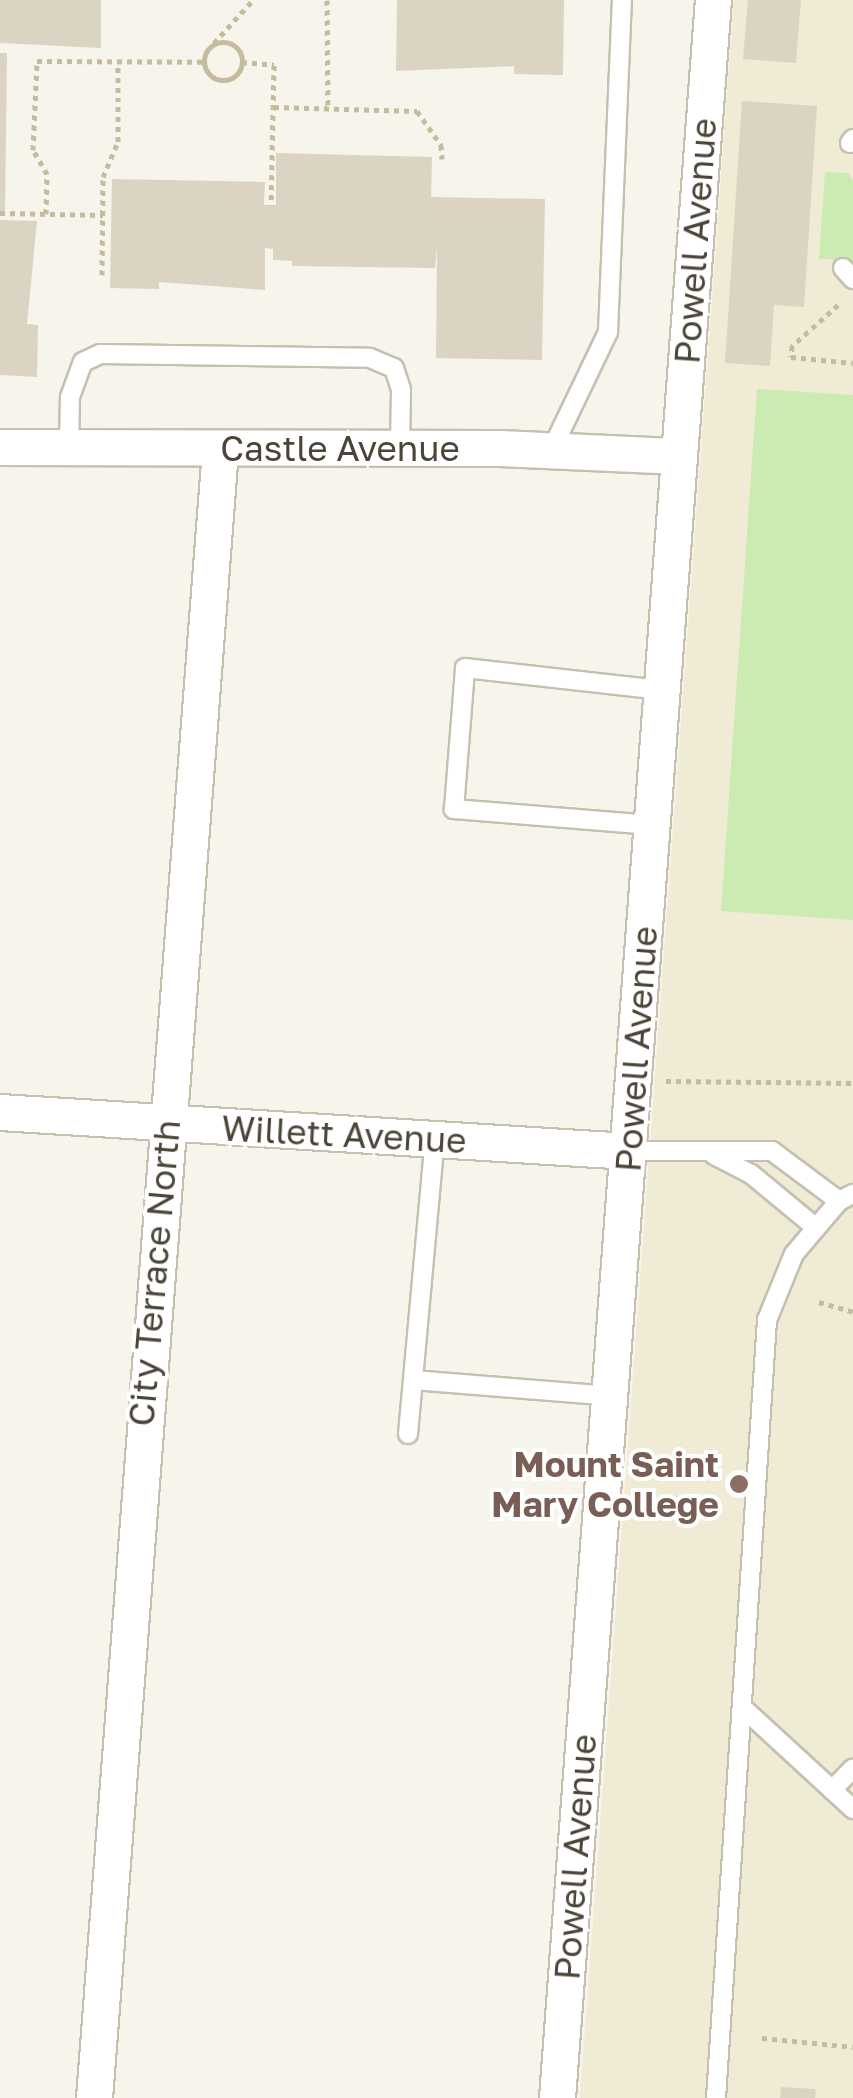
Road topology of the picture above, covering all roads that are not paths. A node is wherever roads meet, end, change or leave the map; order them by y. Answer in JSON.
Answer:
{"nodes":[{"id":1,"x":622,"y":0,"type":"edge"},
{"id":2,"x":713,"y":0,"type":"edge"},
{"id":3,"x":0,"y":448,"type":"edge"},
{"id":4,"x":69,"y":448,"type":"junction"},
{"id":5,"x":220,"y":448,"type":"junction"},
{"id":6,"x":400,"y":448,"type":"junction"},
{"id":7,"x":551,"y":450,"type":"junction"},
{"id":8,"x":680,"y":456,"type":"junction"},
{"id":9,"x":662,"y":690,"type":"junction"},
{"id":10,"x":652,"y":825,"type":"junction"},
{"id":11,"x":0,"y":1112,"type":"edge"},
{"id":12,"x":167,"y":1124,"type":"junction"},
{"id":13,"x":435,"y":1140,"type":"junction"},
{"id":14,"x":628,"y":1151,"type":"junction"},
{"id":15,"x":713,"y":1154,"type":"junction"},
{"id":16,"x":846,"y":1198,"type":"edge"},
{"id":17,"x":815,"y":1227,"type":"junction"},
{"id":18,"x":413,"y":1380,"type":"junction"},
{"id":19,"x":610,"y":1396,"type":"junction"},
{"id":20,"x":408,"y":1434,"type":"dead end"},
{"id":21,"x":742,"y":1707,"type":"junction"},
{"id":22,"x":853,"y":1768,"type":"edge"},
{"id":23,"x":832,"y":1790,"type":"junction"},
{"id":24,"x":853,"y":1809,"type":"edge"},
{"id":25,"x":94,"y":2098,"type":"edge"},
{"id":26,"x":557,"y":2098,"type":"edge"},
{"id":27,"x":716,"y":2098,"type":"edge"}],
"edges":[{"from":1,"to":7,"type":"lane"},
{"from":2,"to":8,"type":"street","name":"Powell Avenue"},
{"from":3,"to":4,"type":"street","name":"Castle Avenue"},
{"from":4,"to":5,"type":"street","name":"Castle Avenue"},
{"from":4,"to":6,"type":"lane"},
{"from":5,"to":6,"type":"street","name":"Castle Avenue"},
{"from":5,"to":12,"type":"street","name":"City Terrace North"},
{"from":6,"to":7,"type":"street","name":"Castle Avenue"},
{"from":7,"to":8,"type":"street","name":"Castle Avenue"},
{"from":8,"to":9,"type":"street","name":"Powell Avenue"},
{"from":9,"to":10,"type":"street","name":"Powell Avenue"},
{"from":9,"to":10,"type":"lane"},
{"from":10,"to":14,"type":"street","name":"Powell Avenue"},
{"from":11,"to":12,"type":"street","name":"Willett Avenue"},
{"from":12,"to":13,"type":"street","name":"Willett Avenue"},
{"from":12,"to":25,"type":"street","name":"City Terrace North"},
{"from":13,"to":14,"type":"street","name":"Willett Avenue"},
{"from":13,"to":18,"type":"lane"},
{"from":14,"to":15,"type":"lane"},
{"from":14,"to":19,"type":"street","name":"Powell Avenue"},
{"from":15,"to":16,"type":"lane"},
{"from":15,"to":17,"type":"lane"},
{"from":16,"to":17,"type":"lane"},
{"from":17,"to":21,"type":"lane"},
{"from":18,"to":19,"type":"lane"},
{"from":18,"to":20,"type":"lane"},
{"from":19,"to":26,"type":"street","name":"Powell Avenue"},
{"from":21,"to":23,"type":"lane"},
{"from":21,"to":27,"type":"lane"},
{"from":22,"to":23,"type":"lane"},
{"from":23,"to":24,"type":"lane"}]}
